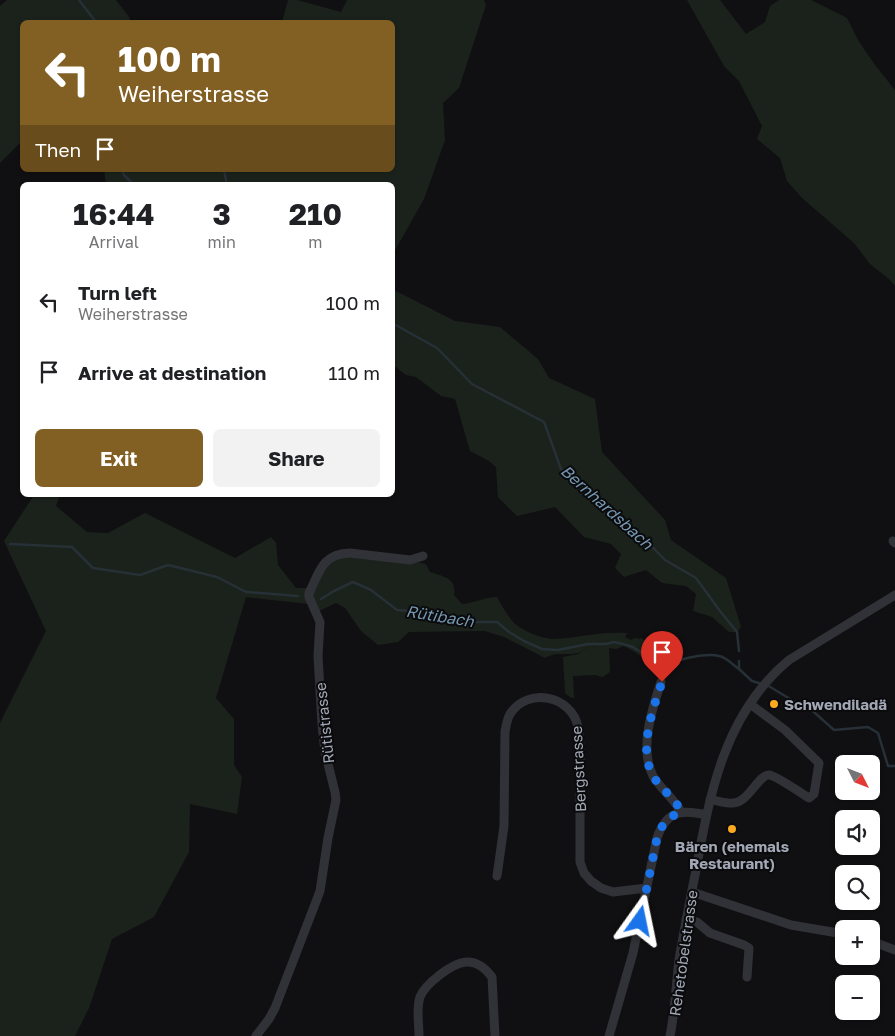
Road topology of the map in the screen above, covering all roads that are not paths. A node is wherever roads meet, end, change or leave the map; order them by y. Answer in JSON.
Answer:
{"nodes":[{"id":1,"x":423,"y":556,"type":"dead end"},
{"id":2,"x":895,"y":595,"type":"edge"},
{"id":3,"x":662,"y":682,"type":"dead end"},
{"id":4,"x":750,"y":704,"type":"junction"},
{"id":5,"x":710,"y":800,"type":"junction"},
{"id":6,"x":681,"y":812,"type":"junction"},
{"id":7,"x":706,"y":815,"type":"junction"},
{"id":8,"x":498,"y":876,"type":"dead end"},
{"id":9,"x":647,"y":888,"type":"junction"},
{"id":10,"x":692,"y":892,"type":"junction"},
{"id":11,"x":686,"y":920,"type":"junction"},
{"id":12,"x":835,"y":932,"type":"edge"},
{"id":13,"x":880,"y":944,"type":"edge"},
{"id":14,"x":895,"y":950,"type":"edge"},
{"id":15,"x":747,"y":977,"type":"dead end"},
{"id":16,"x":256,"y":1036,"type":"edge"},
{"id":17,"x":419,"y":1036,"type":"edge"},
{"id":18,"x":495,"y":1036,"type":"edge"},
{"id":19,"x":609,"y":1036,"type":"edge"},
{"id":20,"x":670,"y":1036,"type":"edge"}],
"edges":[{"from":1,"to":16,"type":"street","name":"Rütistrasse"},
{"from":2,"to":4,"type":"street","name":"Rehetobelstrasse"},
{"from":3,"to":6,"type":"street"},
{"from":4,"to":5,"type":"street","name":"Rehetobelstrasse"},
{"from":4,"to":5,"type":"street"},
{"from":5,"to":7,"type":"street","name":"Rehetobelstrasse"},
{"from":6,"to":7,"type":"street"},
{"from":6,"to":9,"type":"street"},
{"from":7,"to":10,"type":"street","name":"Rehetobelstrasse"},
{"from":8,"to":9,"type":"street","name":"Bergstrasse"},
{"from":9,"to":19,"type":"street"},
{"from":10,"to":11,"type":"street","name":"Rehetobelstrasse"},
{"from":10,"to":12,"type":"street"},
{"from":11,"to":15,"type":"street"},
{"from":11,"to":20,"type":"street","name":"Rehetobelstrasse"},
{"from":13,"to":14,"type":"street"},
{"from":17,"to":18,"type":"street"}]}
